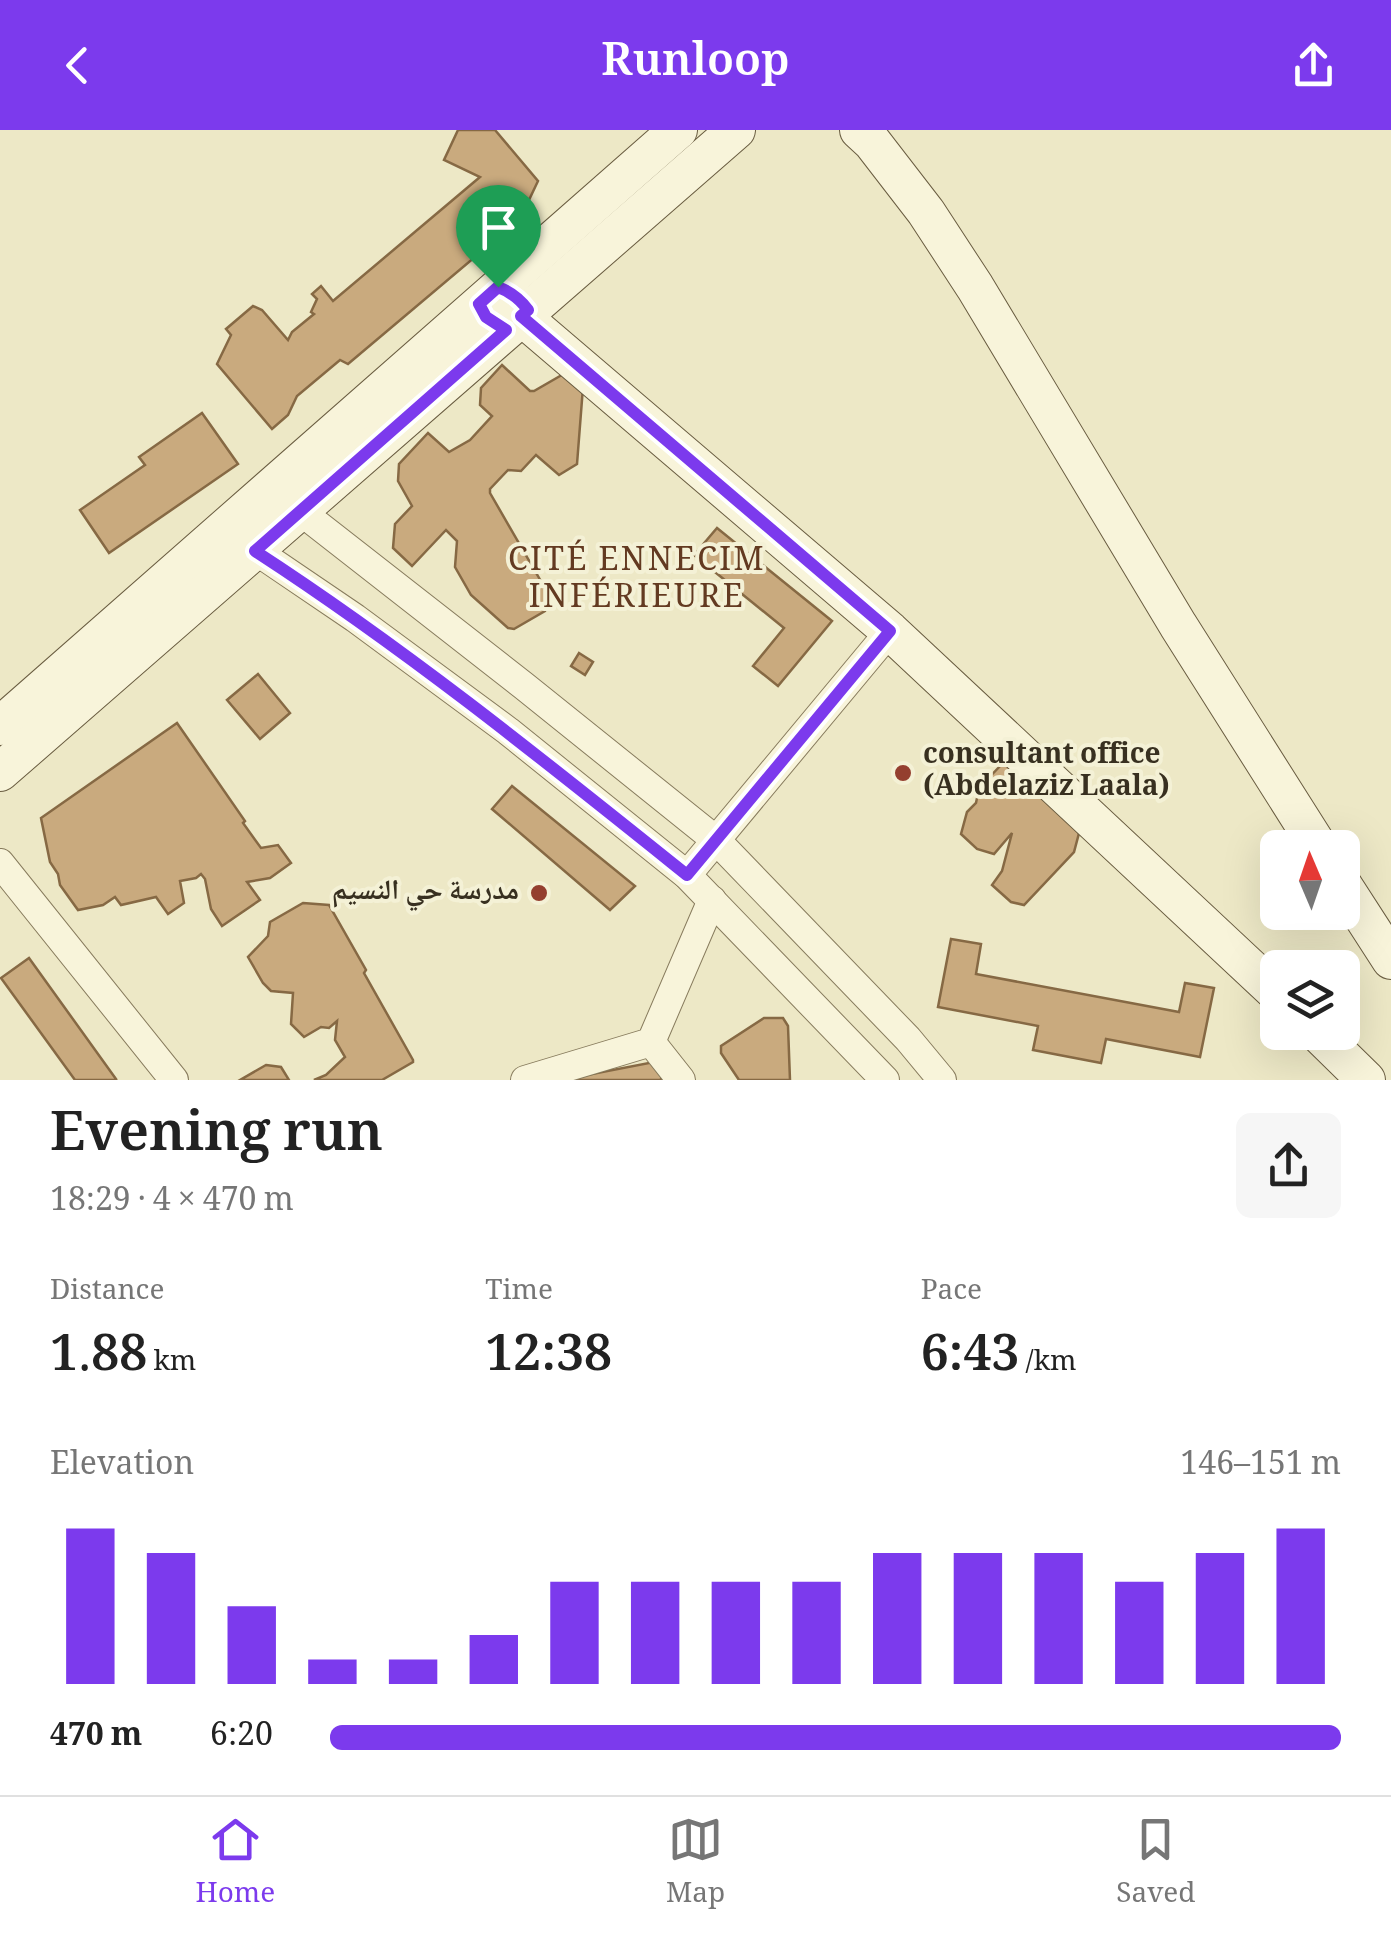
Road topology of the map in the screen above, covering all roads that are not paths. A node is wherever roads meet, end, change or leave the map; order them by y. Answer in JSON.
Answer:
{"nodes":[{"id":1,"x":678,"y":130,"type":"edge"},
{"id":2,"x":736,"y":130,"type":"edge"},
{"id":3,"x":859,"y":130,"type":"edge"},
{"id":4,"x":506,"y":309,"type":"junction"},
{"id":5,"x":269,"y":487,"type":"junction"},
{"id":6,"x":300,"y":511,"type":"junction"},
{"id":7,"x":240,"y":540,"type":"junction"},
{"id":8,"x":890,"y":631,"type":"junction"},
{"id":9,"x":0,"y":726,"type":"edge"},
{"id":10,"x":0,"y":772,"type":"edge"},
{"id":11,"x":1309,"y":830,"type":"edge"},
{"id":12,"x":717,"y":841,"type":"junction"},
{"id":13,"x":0,"y":863,"type":"edge"},
{"id":14,"x":687,"y":875,"type":"junction"},
{"id":15,"x":712,"y":900,"type":"junction"},
{"id":16,"x":1360,"y":912,"type":"edge"},
{"id":17,"x":1391,"y":960,"type":"edge"},
{"id":18,"x":1260,"y":977,"type":"edge"},
{"id":19,"x":651,"y":1042,"type":"junction"},
{"id":20,"x":1335,"y":1050,"type":"edge"},
{"id":21,"x":174,"y":1080,"type":"edge"},
{"id":22,"x":525,"y":1080,"type":"edge"},
{"id":23,"x":681,"y":1080,"type":"edge"},
{"id":24,"x":885,"y":1080,"type":"edge"},
{"id":25,"x":942,"y":1080,"type":"edge"},
{"id":26,"x":1366,"y":1080,"type":"edge"}],
"edges":[{"from":1,"to":4,"type":"street"},
{"from":2,"to":4,"type":"street"},
{"from":3,"to":11,"type":"street"},
{"from":4,"to":5,"type":"street"},
{"from":4,"to":6,"type":"street"},
{"from":4,"to":8,"type":"street"},
{"from":5,"to":6,"type":"street"},
{"from":5,"to":7,"type":"street"},
{"from":6,"to":7,"type":"street"},
{"from":6,"to":12,"type":"street"},
{"from":7,"to":9,"type":"street"},
{"from":7,"to":10,"type":"street"},
{"from":7,"to":14,"type":"street"},
{"from":8,"to":12,"type":"street"},
{"from":8,"to":18,"type":"street"},
{"from":12,"to":14,"type":"street"},
{"from":12,"to":25,"type":"street"},
{"from":13,"to":21,"type":"street"},
{"from":14,"to":15,"type":"street"},
{"from":15,"to":19,"type":"street"},
{"from":15,"to":24,"type":"street"},
{"from":16,"to":17,"type":"street"},
{"from":19,"to":22,"type":"street"},
{"from":19,"to":23,"type":"street"},
{"from":20,"to":26,"type":"street"}]}
